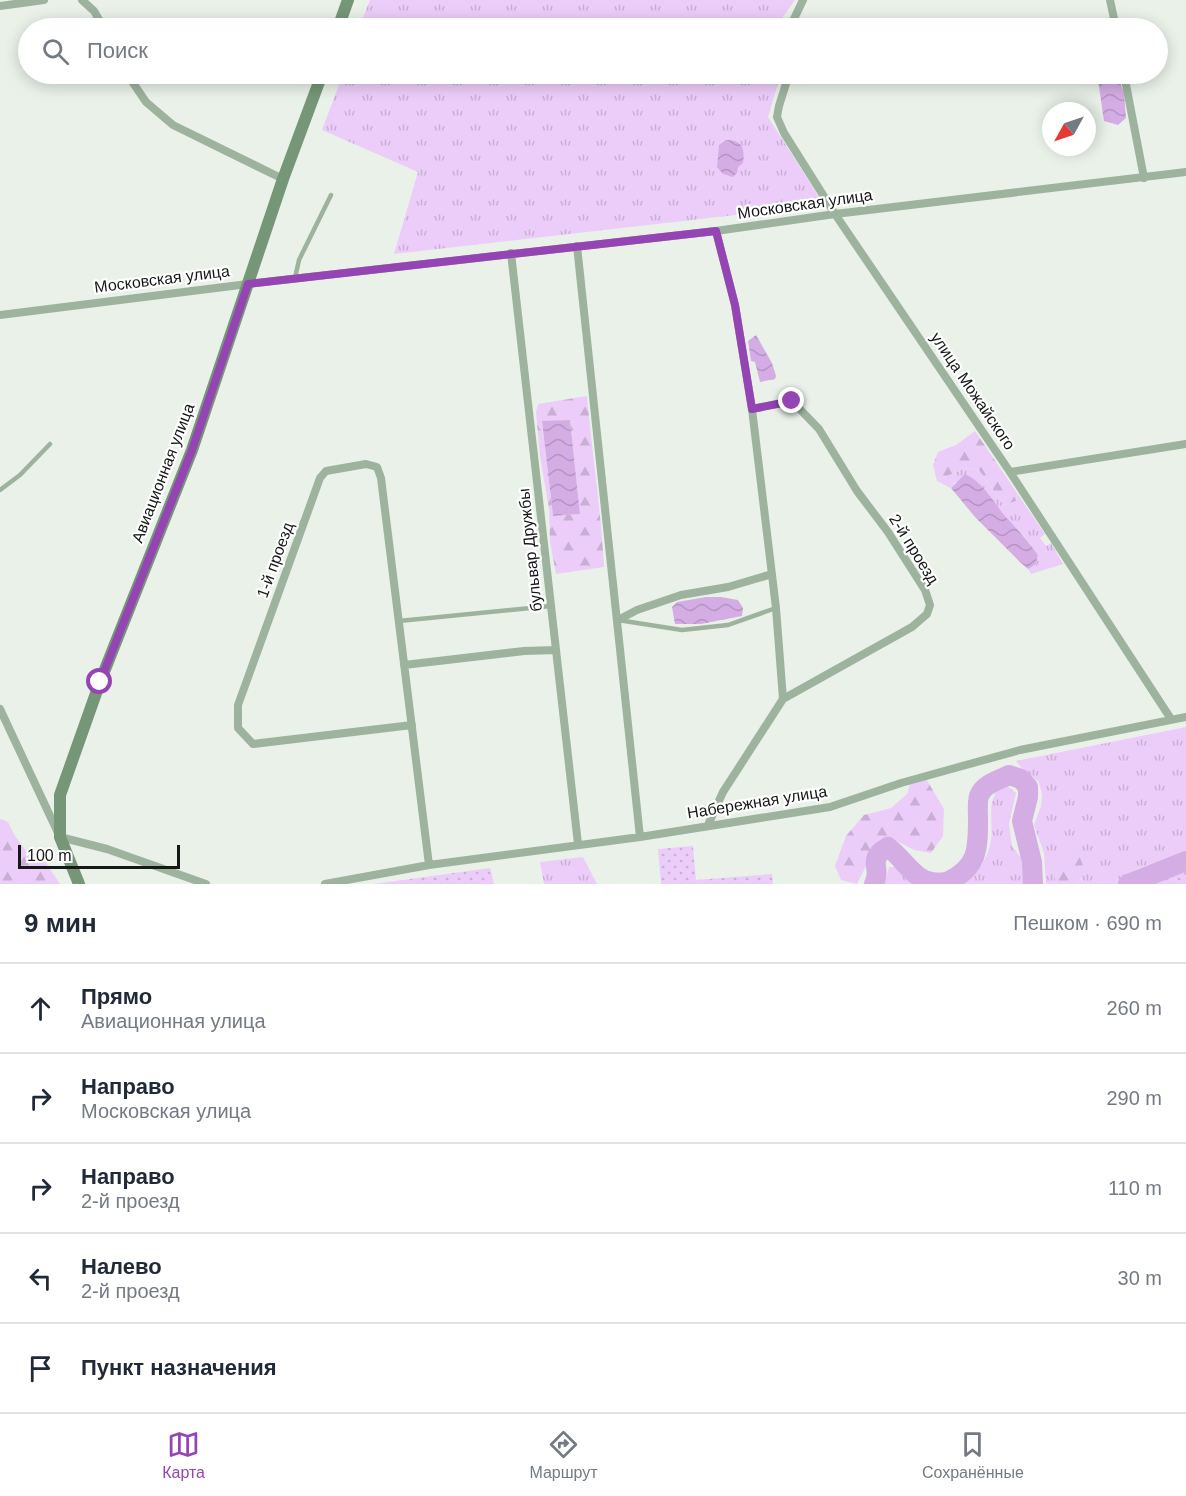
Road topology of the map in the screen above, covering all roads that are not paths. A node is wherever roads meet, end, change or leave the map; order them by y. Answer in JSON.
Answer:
{"nodes":[{"id":1,"x":44,"y":0,"type":"edge"},
{"id":2,"x":82,"y":0,"type":"edge"},
{"id":3,"x":348,"y":0,"type":"edge"},
{"id":4,"x":803,"y":0,"type":"edge"},
{"id":5,"x":1110,"y":0,"type":"edge"},
{"id":6,"x":0,"y":6,"type":"edge"},
{"id":7,"x":98,"y":18,"type":"edge"},
{"id":8,"x":342,"y":18,"type":"edge"},
{"id":9,"x":794,"y":18,"type":"edge"},
{"id":10,"x":1114,"y":18,"type":"edge"},
{"id":11,"x":134,"y":84,"type":"edge"},
{"id":12,"x":318,"y":84,"type":"edge"},
{"id":13,"x":786,"y":84,"type":"edge"},
{"id":14,"x":1126,"y":84,"type":"edge"},
{"id":15,"x":1186,"y":172,"type":"edge"},
{"id":16,"x":1144,"y":178,"type":"junction"},
{"id":17,"x":283,"y":179,"type":"junction"},
{"id":18,"x":331,"y":195,"type":"dead end"},
{"id":19,"x":835,"y":214,"type":"junction"},
{"id":20,"x":716,"y":231,"type":"junction"},
{"id":21,"x":577,"y":246,"type":"junction"},
{"id":22,"x":511,"y":253,"type":"junction"},
{"id":23,"x":295,"y":278,"type":"junction"},
{"id":24,"x":248,"y":284,"type":"junction"},
{"id":25,"x":0,"y":315,"type":"edge"},
{"id":26,"x":752,"y":409,"type":"junction"},
{"id":27,"x":50,"y":444,"type":"dead end"},
{"id":28,"x":1186,"y":444,"type":"edge"},
{"id":29,"x":1010,"y":472,"type":"junction"},
{"id":30,"x":0,"y":490,"type":"edge"},
{"id":31,"x":772,"y":574,"type":"junction"},
{"id":32,"x":551,"y":606,"type":"junction"},
{"id":33,"x":776,"y":608,"type":"junction"},
{"id":34,"x":618,"y":620,"type":"junction"},
{"id":35,"x":399,"y":621,"type":"junction"},
{"id":36,"x":556,"y":650,"type":"junction"},
{"id":37,"x":404,"y":665,"type":"junction"},
{"id":38,"x":783,"y":699,"type":"junction"},
{"id":39,"x":0,"y":709,"type":"edge"},
{"id":40,"x":1186,"y":717,"type":"edge"},
{"id":41,"x":1171,"y":718,"type":"junction"},
{"id":42,"x":412,"y":725,"type":"junction"},
{"id":43,"x":708,"y":825,"type":"junction"},
{"id":44,"x":60,"y":837,"type":"junction"},
{"id":45,"x":640,"y":837,"type":"junction"},
{"id":46,"x":578,"y":844,"type":"junction"},
{"id":47,"x":429,"y":865,"type":"junction"},
{"id":48,"x":79,"y":884,"type":"edge"},
{"id":49,"x":206,"y":884,"type":"edge"},
{"id":50,"x":325,"y":884,"type":"edge"}],
"edges":[{"from":1,"to":6,"type":"street"},
{"from":2,"to":7,"type":"street"},
{"from":3,"to":8,"type":"street"},
{"from":4,"to":9,"type":"street"},
{"from":5,"to":10,"type":"street"},
{"from":11,"to":17,"type":"street"},
{"from":12,"to":17,"type":"street","name":"Авиационная улица"},
{"from":13,"to":19,"type":"street","name":"улица Можайского"},
{"from":14,"to":16,"type":"street"},
{"from":15,"to":16,"type":"street","name":"Московская улица"},
{"from":16,"to":19,"type":"street","name":"Московская улица"},
{"from":17,"to":24,"type":"street","name":"Авиационная улица"},
{"from":18,"to":23,"type":"lane"},
{"from":19,"to":20,"type":"street","name":"Московская улица"},
{"from":19,"to":29,"type":"street","name":"улица Можайского"},
{"from":20,"to":21,"type":"street","name":"Московская улица"},
{"from":20,"to":26,"type":"street"},
{"from":21,"to":22,"type":"street","name":"Московская улица"},
{"from":21,"to":34,"type":"street"},
{"from":22,"to":23,"type":"street","name":"Московская улица"},
{"from":22,"to":32,"type":"street","name":"бульвар Дружбы"},
{"from":23,"to":24,"type":"street","name":"Московская улица"},
{"from":24,"to":25,"type":"street","name":"Московская улица"},
{"from":24,"to":44,"type":"street","name":"Авиационная улица"},
{"from":26,"to":31,"type":"street"},
{"from":26,"to":38,"type":"street","name":"2-й проезд"},
{"from":27,"to":30,"type":"lane"},
{"from":28,"to":29,"type":"street"},
{"from":29,"to":41,"type":"street","name":"улица Можайского"},
{"from":31,"to":33,"type":"street"},
{"from":31,"to":34,"type":"street"},
{"from":32,"to":35,"type":"lane"},
{"from":32,"to":36,"type":"street","name":"бульвар Дружбы"},
{"from":33,"to":34,"type":"lane"},
{"from":33,"to":38,"type":"street"},
{"from":34,"to":45,"type":"street"},
{"from":35,"to":37,"type":"street","name":"1-й проезд"},
{"from":35,"to":42,"type":"street","name":"1-й проезд"},
{"from":36,"to":37,"type":"street"},
{"from":36,"to":46,"type":"street","name":"бульвар Дружбы"},
{"from":37,"to":42,"type":"street","name":"1-й проезд"},
{"from":38,"to":43,"type":"street","name":"2-й проезд"},
{"from":39,"to":44,"type":"street"},
{"from":40,"to":41,"type":"street","name":"Набережная улица"},
{"from":41,"to":43,"type":"street","name":"Набережная улица"},
{"from":42,"to":47,"type":"street","name":"1-й проезд"},
{"from":43,"to":45,"type":"street","name":"Набережная улица"},
{"from":44,"to":48,"type":"street","name":"Авиационная улица"},
{"from":44,"to":49,"type":"street"},
{"from":45,"to":46,"type":"street","name":"Набережная улица"},
{"from":46,"to":47,"type":"street","name":"Набережная улица"},
{"from":47,"to":50,"type":"street","name":"Набережная улица"}]}
